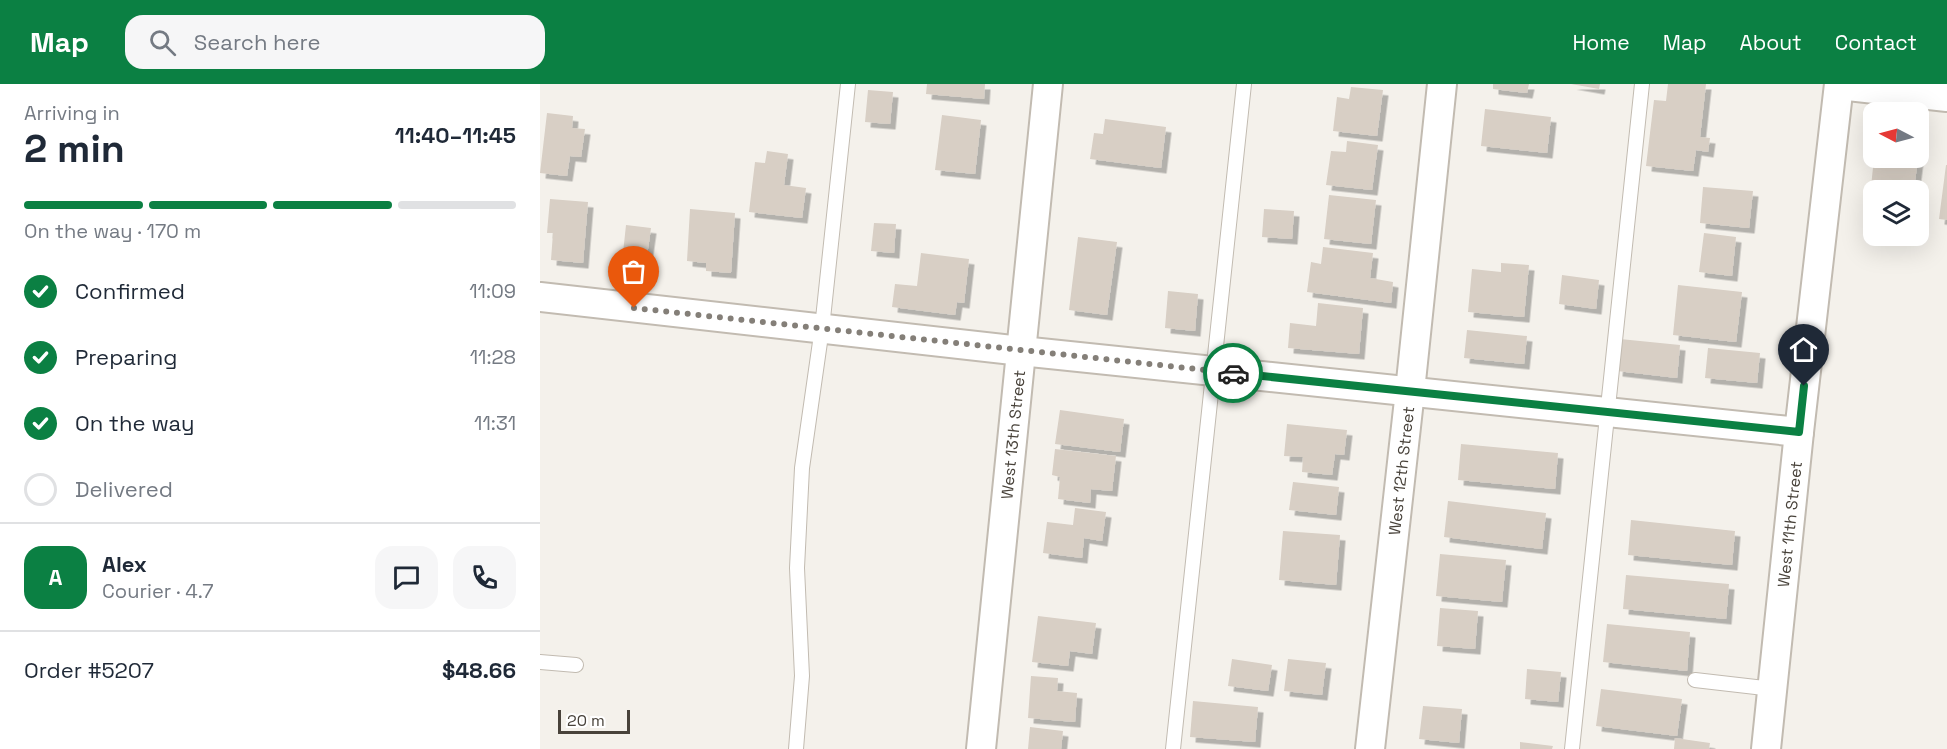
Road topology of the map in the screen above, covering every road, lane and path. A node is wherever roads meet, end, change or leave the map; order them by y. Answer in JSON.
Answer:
{"nodes":[{"id":1,"x":848,"y":84,"type":"edge"},
{"id":2,"x":1048,"y":84,"type":"edge"},
{"id":3,"x":1244,"y":84,"type":"edge"},
{"id":4,"x":1442,"y":84,"type":"edge"},
{"id":5,"x":1642,"y":84,"type":"edge"},
{"id":6,"x":1839,"y":84,"type":"edge"},
{"id":7,"x":1947,"y":97,"type":"edge"},
{"id":8,"x":540,"y":297,"type":"edge"},
{"id":9,"x":822,"y":328,"type":"junction"},
{"id":10,"x":1021,"y":351,"type":"junction"},
{"id":11,"x":1214,"y":371,"type":"junction"},
{"id":12,"x":1410,"y":392,"type":"junction"},
{"id":13,"x":1608,"y":412,"type":"junction"},
{"id":14,"x":1799,"y":432,"type":"junction"},
{"id":15,"x":540,"y":662,"type":"edge"},
{"id":16,"x":576,"y":665,"type":"dead end"},
{"id":17,"x":1695,"y":680,"type":"dead end"},
{"id":18,"x":1773,"y":689,"type":"junction"},
{"id":19,"x":796,"y":749,"type":"edge"},
{"id":20,"x":981,"y":749,"type":"edge"},
{"id":21,"x":1173,"y":749,"type":"edge"},
{"id":22,"x":1370,"y":749,"type":"edge"},
{"id":23,"x":1572,"y":749,"type":"edge"},
{"id":24,"x":1766,"y":749,"type":"edge"}],
"edges":[{"from":1,"to":9,"type":"lane"},
{"from":2,"to":10,"type":"street","name":"West 13th Street"},
{"from":3,"to":11,"type":"lane"},
{"from":4,"to":12,"type":"street","name":"West 12th Street"},
{"from":5,"to":13,"type":"lane"},
{"from":6,"to":7,"type":"street"},
{"from":6,"to":14,"type":"street","name":"West 11th Street"},
{"from":8,"to":9,"type":"street"},
{"from":9,"to":10,"type":"street"},
{"from":9,"to":19,"type":"lane"},
{"from":10,"to":11,"type":"street"},
{"from":10,"to":20,"type":"street","name":"West 13th Street"},
{"from":11,"to":12,"type":"street"},
{"from":11,"to":21,"type":"lane"},
{"from":12,"to":13,"type":"street"},
{"from":12,"to":22,"type":"street","name":"West 12th Street"},
{"from":13,"to":14,"type":"street"},
{"from":13,"to":23,"type":"lane"},
{"from":14,"to":18,"type":"street","name":"West 11th Street"},
{"from":15,"to":16,"type":"lane"},
{"from":17,"to":18,"type":"lane"},
{"from":18,"to":24,"type":"street","name":"West 11th Street"}]}
